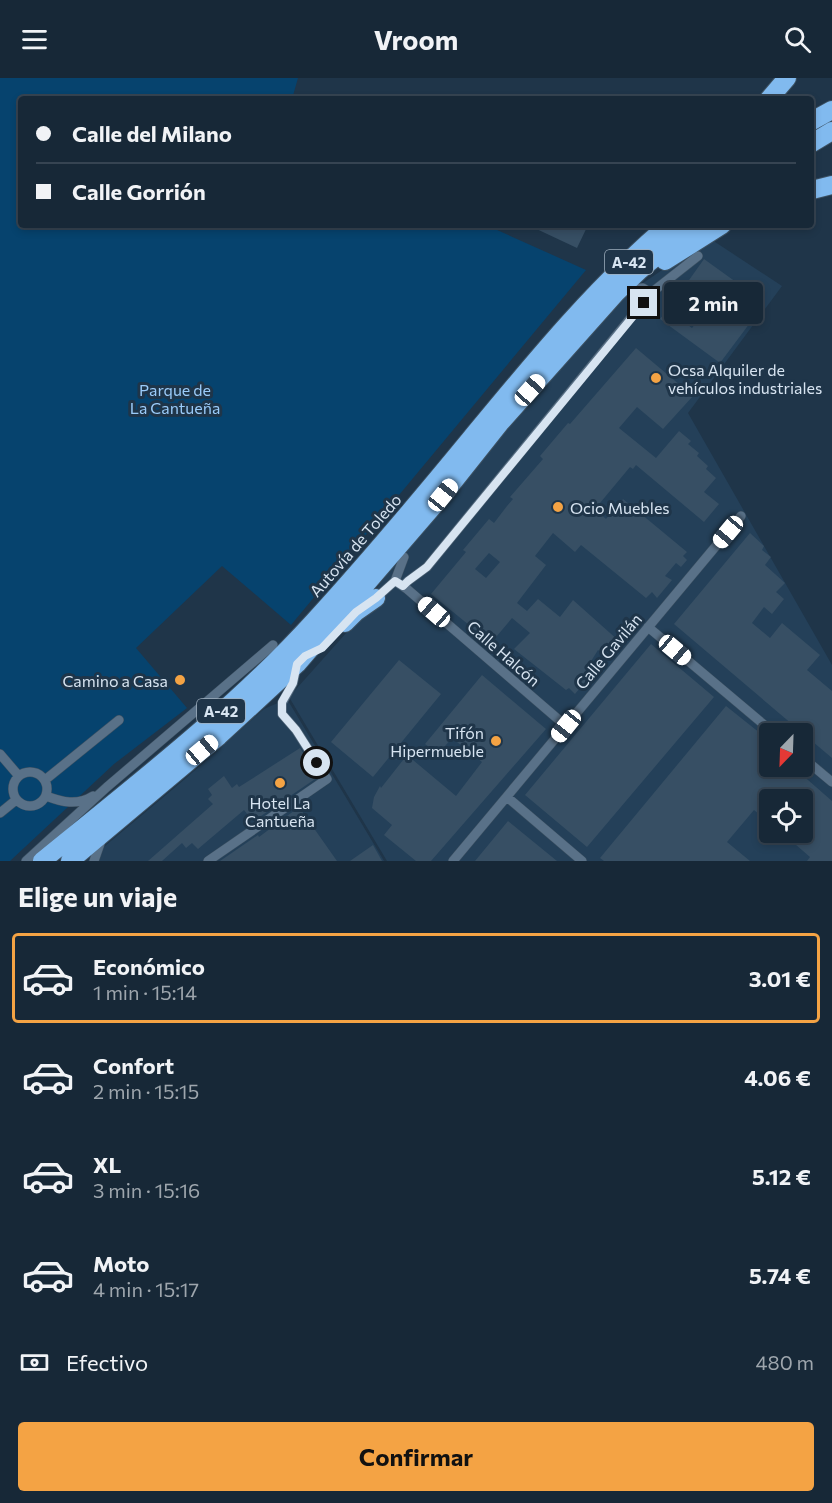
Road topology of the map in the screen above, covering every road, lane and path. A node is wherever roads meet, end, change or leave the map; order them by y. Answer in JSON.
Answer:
{"nodes":[{"id":1,"x":787,"y":78,"type":"edge"},
{"id":2,"x":772,"y":96,"type":"edge"},
{"id":3,"x":832,"y":110,"type":"edge"},
{"id":4,"x":814,"y":120,"type":"edge"},
{"id":5,"x":832,"y":131,"type":"edge"},
{"id":6,"x":814,"y":142,"type":"edge"},
{"id":7,"x":832,"y":184,"type":"edge"},
{"id":8,"x":814,"y":189,"type":"edge"},
{"id":9,"x":654,"y":228,"type":"edge"},
{"id":10,"x":665,"y":228,"type":"edge"},
{"id":11,"x":690,"y":228,"type":"edge"},
{"id":12,"x":717,"y":228,"type":"edge"},
{"id":13,"x":698,"y":256,"type":"dead end"},
{"id":14,"x":623,"y":291,"type":"junction"},
{"id":15,"x":651,"y":293,"type":"junction"},
{"id":16,"x":590,"y":299,"type":"junction"},
{"id":17,"x":443,"y":495,"type":"junction"},
{"id":18,"x":741,"y":516,"type":"dead end"},
{"id":19,"x":382,"y":544,"type":"junction"},
{"id":20,"x":404,"y":557,"type":"joint"},
{"id":21,"x":399,"y":584,"type":"junction"},
{"id":22,"x":376,"y":598,"type":"joint"},
{"id":23,"x":648,"y":627,"type":"junction"},
{"id":24,"x":273,"y":645,"type":"joint"},
{"id":25,"x":301,"y":660,"type":"junction"},
{"id":26,"x":119,"y":720,"type":"dead end"},
{"id":27,"x":762,"y":723,"type":"edge"},
{"id":28,"x":566,"y":726,"type":"junction"},
{"id":29,"x":0,"y":754,"type":"edge"},
{"id":30,"x":813,"y":766,"type":"edge"},
{"id":31,"x":18,"y":775,"type":"junction"},
{"id":32,"x":45,"y":780,"type":"junction"},
{"id":33,"x":832,"y":782,"type":"edge"},
{"id":34,"x":107,"y":787,"type":"junction"},
{"id":35,"x":46,"y":796,"type":"junction"},
{"id":36,"x":507,"y":797,"type":"junction"},
{"id":37,"x":16,"y":800,"type":"junction"},
{"id":38,"x":0,"y":813,"type":"edge"},
{"id":39,"x":104,"y":834,"type":"junction"},
{"id":40,"x":27,"y":861,"type":"edge"},
{"id":41,"x":42,"y":861,"type":"edge"},
{"id":42,"x":70,"y":861,"type":"edge"},
{"id":43,"x":94,"y":861,"type":"edge"},
{"id":44,"x":208,"y":861,"type":"edge"},
{"id":45,"x":453,"y":861,"type":"edge"},
{"id":46,"x":582,"y":861,"type":"edge"}],
"edges":[{"from":1,"to":2,"type":"highway"},
{"from":3,"to":4,"type":"highway"},
{"from":5,"to":6,"type":"highway"},
{"from":7,"to":8,"type":"highway"},
{"from":9,"to":16,"type":"highway"},
{"from":10,"to":16,"type":"highway","name":"Autovía de Toledo","number":"A-42"},
{"from":11,"to":14,"type":"highway","name":"Autovía de Toledo","number":"A-42"},
{"from":12,"to":14,"type":"highway"},
{"from":13,"to":15,"type":"street"},
{"from":14,"to":15,"type":"street"},
{"from":14,"to":17,"type":"highway","name":"Autovía de Toledo","number":"A-42"},
{"from":15,"to":21,"type":"street"},
{"from":16,"to":19,"type":"highway","name":"Autovía de Toledo","number":"A-42"},
{"from":17,"to":20,"type":"highway"},
{"from":17,"to":25,"type":"highway","name":"Autovía de Toledo","number":"A-42"},
{"from":18,"to":23,"type":"street","name":"Calle Gavilán"},
{"from":19,"to":24,"type":"highway"},
{"from":19,"to":41,"type":"highway","name":"Autovía de Toledo","number":"A-42"},
{"from":20,"to":21,"type":"street"},
{"from":21,"to":22,"type":"street"},
{"from":21,"to":28,"type":"street","name":"Calle Halcón"},
{"from":22,"to":25,"type":"highway"},
{"from":23,"to":27,"type":"street"},
{"from":23,"to":28,"type":"street","name":"Calle Gavilán"},
{"from":24,"to":34,"type":"street"},
{"from":25,"to":39,"type":"highway","name":"Autovía de Toledo","number":"A-42"},
{"from":25,"to":44,"type":"street"},
{"from":26,"to":32,"type":"street"},
{"from":28,"to":36,"type":"street","name":"Calle Gavilán"},
{"from":29,"to":31,"type":"street"},
{"from":30,"to":33,"type":"street"},
{"from":31,"to":32,"type":"street"},
{"from":31,"to":37,"type":"street"},
{"from":32,"to":35,"type":"street"},
{"from":34,"to":35,"type":"street"},
{"from":34,"to":40,"type":"street"},
{"from":35,"to":37,"type":"street"},
{"from":36,"to":45,"type":"street","name":"Calle Gavilán"},
{"from":36,"to":46,"type":"street"},
{"from":37,"to":38,"type":"street"},
{"from":39,"to":42,"type":"highway","name":"Autovía de Toledo","number":"A-42"},
{"from":39,"to":43,"type":"street"}]}
